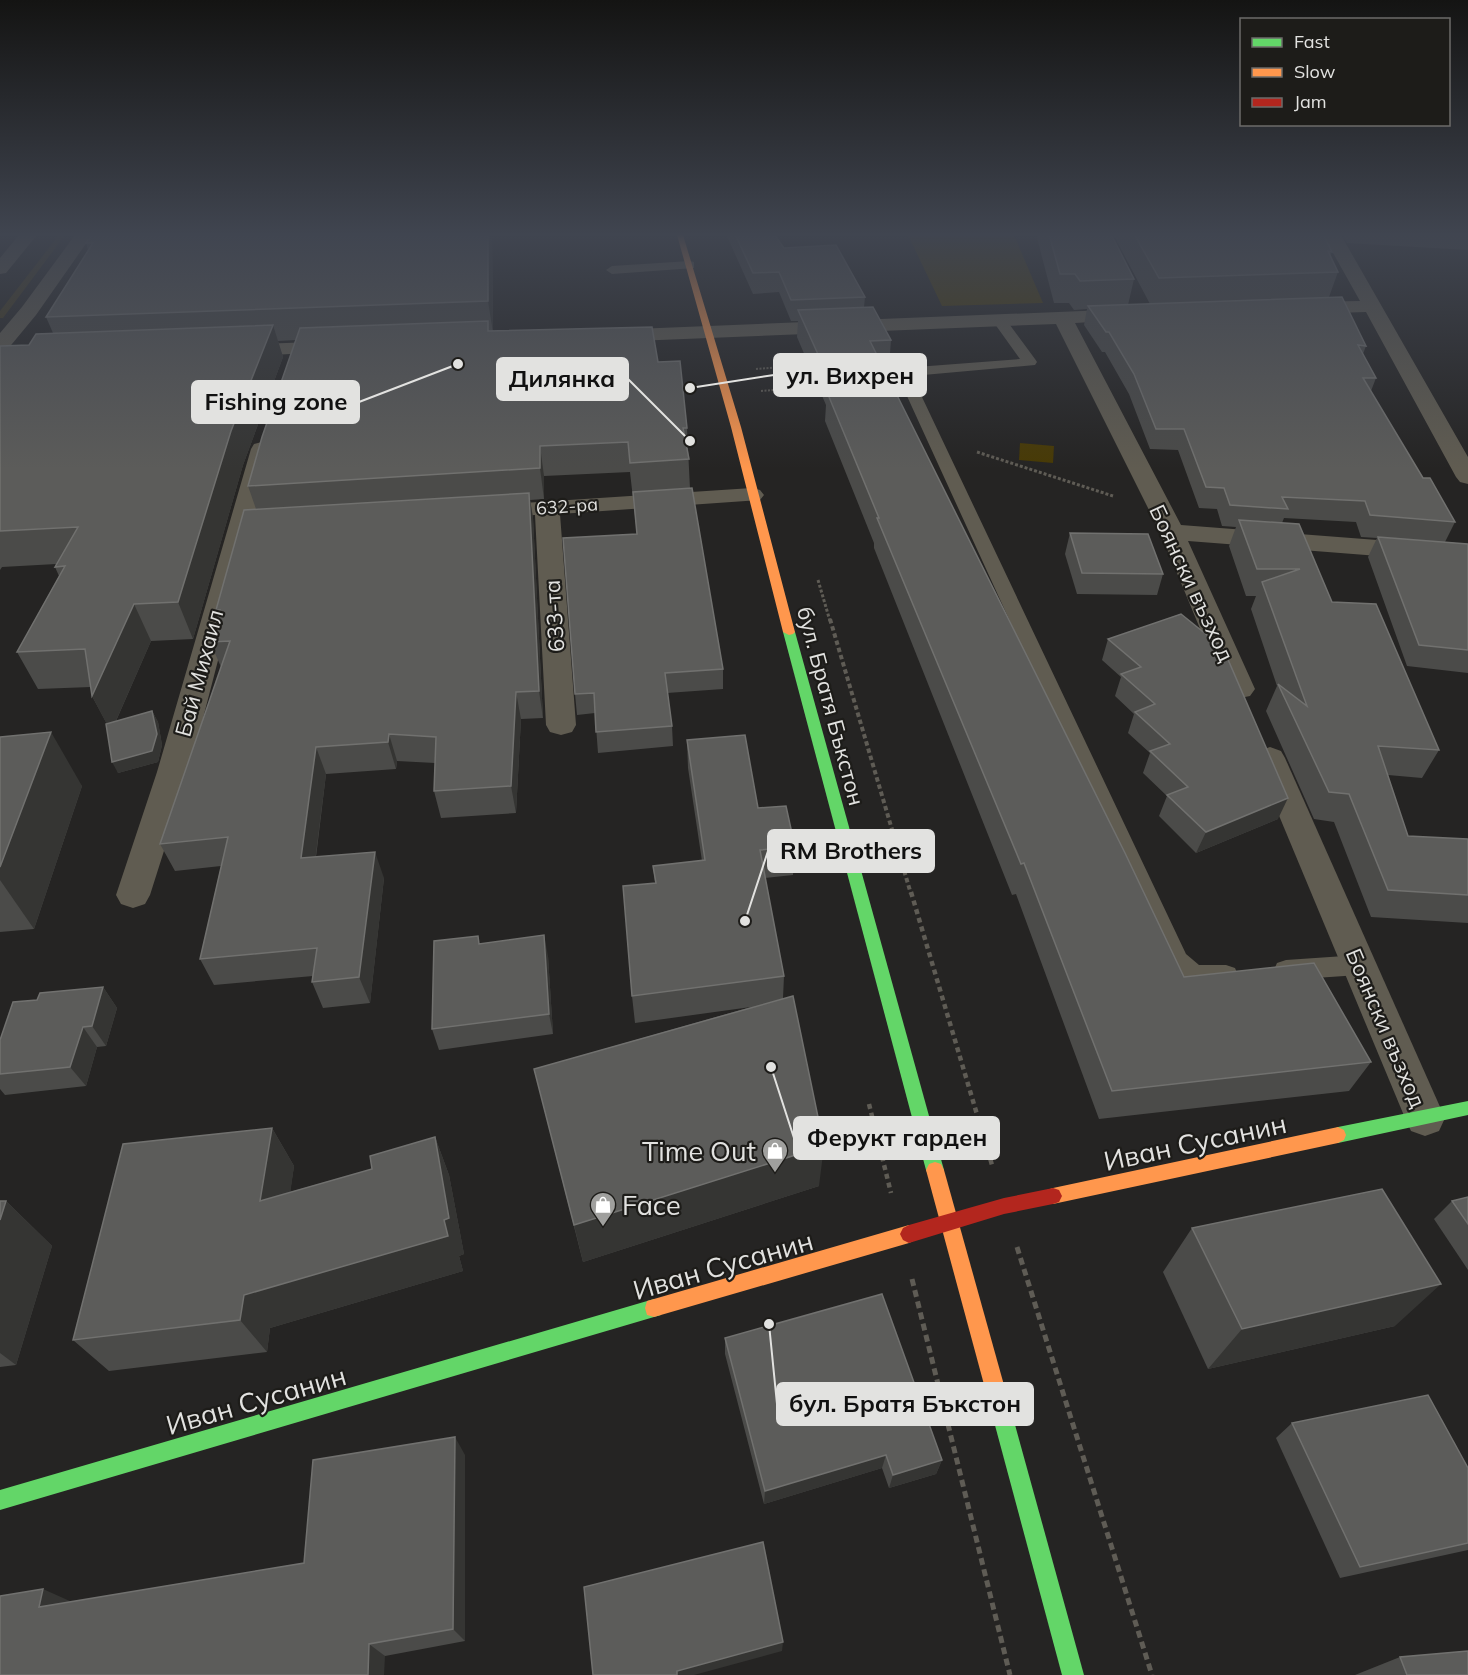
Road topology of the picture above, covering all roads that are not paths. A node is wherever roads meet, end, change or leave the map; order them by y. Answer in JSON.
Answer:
{"nodes":[{"id":1,"x":27,"y":313,"type":"edge"},
{"id":2,"x":704,"y":313,"type":"edge"},
{"id":3,"x":1145,"y":313,"type":"edge"},
{"id":4,"x":1375,"y":313,"type":"edge"},
{"id":5,"x":1062,"y":317,"type":"junction"},
{"id":6,"x":999,"y":320,"type":"junction"},
{"id":7,"x":709,"y":331,"type":"junction"},
{"id":8,"x":592,"y":337,"type":"edge"},
{"id":9,"x":356,"y":346,"type":"edge"},
{"id":10,"x":218,"y":352,"type":"edge"},
{"id":11,"x":4,"y":355,"type":"edge"},
{"id":12,"x":272,"y":423,"type":"edge"},
{"id":13,"x":1468,"y":477,"type":"edge"},
{"id":14,"x":752,"y":495,"type":"junction"},
{"id":15,"x":547,"y":508,"type":"junction"},
{"id":16,"x":466,"y":512,"type":"edge"},
{"id":17,"x":1167,"y":522,"type":"junction"},
{"id":18,"x":1468,"y":555,"type":"edge"},
{"id":19,"x":1249,"y":708,"type":"edge"},
{"id":20,"x":561,"y":725,"type":"dead end"},
{"id":21,"x":1261,"y":737,"type":"edge"},
{"id":22,"x":134,"y":895,"type":"dead end"},
{"id":23,"x":1359,"y":965,"type":"junction"},
{"id":24,"x":1266,"y":972,"type":"edge"},
{"id":25,"x":1242,"y":974,"type":"edge"},
{"id":26,"x":1468,"y":1108,"type":"edge"},
{"id":27,"x":1425,"y":1118,"type":"junction"},
{"id":28,"x":949,"y":1224,"type":"junction"},
{"id":29,"x":0,"y":1500,"type":"edge"},
{"id":30,"x":1073,"y":1675,"type":"edge"}],
"edges":[{"from":1,"to":11,"type":"street"},
{"from":2,"to":7,"type":"street","name":"бул. Братя Бъкстон"},
{"from":3,"to":5,"type":"street"},
{"from":4,"to":13,"type":"street"},
{"from":5,"to":6,"type":"street"},
{"from":5,"to":17,"type":"street","name":"Боянски възход"},
{"from":6,"to":7,"type":"street"},
{"from":6,"to":25,"type":"lane"},
{"from":7,"to":8,"type":"street"},
{"from":7,"to":14,"type":"street","name":"бул. Братя Бъкстон"},
{"from":9,"to":10,"type":"street"},
{"from":12,"to":22,"type":"street","name":"Бай Михаил"},
{"from":14,"to":15,"type":"street","name":"632-ра"},
{"from":14,"to":28,"type":"street","name":"бул. Братя Бъкстон"},
{"from":15,"to":16,"type":"street","name":"632-ра"},
{"from":15,"to":20,"type":"street","name":"633-та"},
{"from":17,"to":18,"type":"street"},
{"from":17,"to":19,"type":"street","name":"Боянски възход"},
{"from":21,"to":23,"type":"street","name":"Боянски възход"},
{"from":23,"to":24,"type":"lane"},
{"from":23,"to":27,"type":"street","name":"Боянски възход"},
{"from":26,"to":27,"type":"street","name":"Иван Сусанин"},
{"from":27,"to":28,"type":"street","name":"Иван Сусанин"},
{"from":28,"to":29,"type":"street","name":"Иван Сусанин"},
{"from":28,"to":30,"type":"street","name":"бул. Братя Бъкстон"}]}
